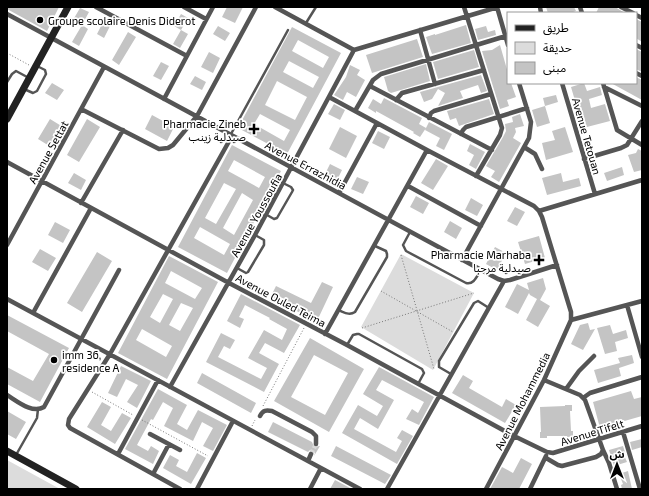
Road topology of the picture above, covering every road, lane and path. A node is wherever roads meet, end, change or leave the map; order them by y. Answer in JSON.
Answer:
{"nodes":[{"id":1,"x":68,"y":7,"type":"edge"},
{"id":2,"x":96,"y":7,"type":"edge"},
{"id":3,"x":184,"y":7,"type":"edge"},
{"id":4,"x":212,"y":7,"type":"edge"},
{"id":5,"x":256,"y":7,"type":"edge"},
{"id":6,"x":275,"y":7,"type":"edge"},
{"id":7,"x":316,"y":7,"type":"edge"},
{"id":8,"x":464,"y":7,"type":"edge"},
{"id":9,"x":497,"y":7,"type":"edge"},
{"id":10,"x":622,"y":7,"type":"edge"},
{"id":11,"x":631,"y":12,"type":"edge"},
{"id":12,"x":7,"y":14,"type":"edge"},
{"id":13,"x":467,"y":16,"type":"junction"},
{"id":14,"x":206,"y":19,"type":"junction"},
{"id":15,"x":306,"y":24,"type":"junction"},
{"id":16,"x":288,"y":30,"type":"dead end"},
{"id":17,"x":420,"y":30,"type":"junction"},
{"id":18,"x":506,"y":36,"type":"junction"},
{"id":19,"x":51,"y":38,"type":"junction"},
{"id":20,"x":507,"y":40,"type":"edge"},
{"id":21,"x":476,"y":45,"type":"junction"},
{"id":22,"x":354,"y":50,"type":"junction"},
{"id":23,"x":7,"y":53,"type":"edge"},
{"id":24,"x":187,"y":56,"type":"junction"},
{"id":25,"x":428,"y":60,"type":"junction"},
{"id":26,"x":35,"y":67,"type":"junction"},
{"id":27,"x":104,"y":67,"type":"junction"},
{"id":28,"x":484,"y":70,"type":"junction"},
{"id":29,"x":29,"y":78,"type":"junction"},
{"id":30,"x":7,"y":82,"type":"edge"},
{"id":31,"x":435,"y":84,"type":"junction"},
{"id":32,"x":520,"y":84,"type":"edge"},
{"id":33,"x":562,"y":84,"type":"edge"},
{"id":34,"x":604,"y":85,"type":"edge"},
{"id":35,"x":370,"y":86,"type":"junction"},
{"id":36,"x":24,"y":88,"type":"junction"},
{"id":37,"x":491,"y":94,"type":"junction"},
{"id":38,"x":329,"y":97,"type":"junction"},
{"id":39,"x":164,"y":98,"type":"junction"},
{"id":40,"x":396,"y":100,"type":"junction"},
{"id":41,"x":642,"y":106,"type":"edge"},
{"id":42,"x":81,"y":108,"type":"junction"},
{"id":43,"x":527,"y":108,"type":"junction"},
{"id":44,"x":9,"y":111,"type":"edge"},
{"id":45,"x":355,"y":111,"type":"junction"},
{"id":46,"x":197,"y":116,"type":"junction"},
{"id":47,"x":499,"y":117,"type":"junction"},
{"id":48,"x":429,"y":118,"type":"junction"},
{"id":49,"x":7,"y":119,"type":"edge"},
{"id":50,"x":642,"y":120,"type":"edge"},
{"id":51,"x":377,"y":123,"type":"junction"},
{"id":52,"x":123,"y":130,"type":"junction"},
{"id":53,"x":461,"y":134,"type":"junction"},
{"id":54,"x":232,"y":135,"type":"junction"},
{"id":55,"x":631,"y":140,"type":"junction"},
{"id":56,"x":642,"y":145,"type":"edge"},
{"id":57,"x":524,"y":147,"type":"junction"},
{"id":58,"x":427,"y":150,"type":"junction"},
{"id":59,"x":492,"y":150,"type":"junction"},
{"id":60,"x":584,"y":159,"type":"junction"},
{"id":61,"x":7,"y":162,"type":"edge"},
{"id":62,"x":292,"y":167,"type":"junction"},
{"id":63,"x":542,"y":169,"type":"dead end"},
{"id":64,"x":476,"y":176,"type":"junction"},
{"id":65,"x":642,"y":180,"type":"edge"},
{"id":66,"x":42,"y":181,"type":"junction"},
{"id":67,"x":283,"y":183,"type":"junction"},
{"id":68,"x":408,"y":186,"type":"junction"},
{"id":69,"x":501,"y":190,"type":"junction"},
{"id":70,"x":339,"y":192,"type":"junction"},
{"id":71,"x":595,"y":194,"type":"junction"},
{"id":72,"x":81,"y":203,"type":"junction"},
{"id":73,"x":91,"y":208,"type":"junction"},
{"id":74,"x":539,"y":211,"type":"junction"},
{"id":75,"x":266,"y":215,"type":"junction"},
{"id":76,"x":388,"y":220,"type":"junction"},
{"id":77,"x":481,"y":226,"type":"junction"},
{"id":78,"x":410,"y":232,"type":"junction"},
{"id":79,"x":255,"y":235,"type":"junction"},
{"id":80,"x":7,"y":245,"type":"edge"},
{"id":81,"x":374,"y":246,"type":"junction"},
{"id":82,"x":169,"y":250,"type":"junction"},
{"id":83,"x":400,"y":255,"type":"dead end"},
{"id":84,"x":462,"y":260,"type":"junction"},
{"id":85,"x":557,"y":265,"type":"junction"},
{"id":86,"x":237,"y":268,"type":"junction"},
{"id":87,"x":119,"y":270,"type":"dead end"},
{"id":88,"x":481,"y":270,"type":"junction"},
{"id":89,"x":504,"y":281,"type":"junction"},
{"id":90,"x":229,"y":283,"type":"junction"},
{"id":91,"x":381,"y":291,"type":"dead end"},
{"id":92,"x":474,"y":293,"type":"dead end"},
{"id":93,"x":7,"y":299,"type":"edge"},
{"id":94,"x":642,"y":301,"type":"edge"},
{"id":95,"x":627,"y":305,"type":"junction"},
{"id":96,"x":489,"y":308,"type":"junction"},
{"id":97,"x":338,"y":310,"type":"junction"},
{"id":98,"x":416,"y":311,"type":"junction"},
{"id":99,"x":33,"y":313,"type":"junction"},
{"id":100,"x":571,"y":320,"type":"junction"},
{"id":101,"x":307,"y":324,"type":"junction"},
{"id":102,"x":362,"y":328,"type":"dead end"},
{"id":103,"x":453,"y":332,"type":"dead end"},
{"id":104,"x":325,"y":334,"type":"junction"},
{"id":105,"x":81,"y":339,"type":"junction"},
{"id":106,"x":347,"y":345,"type":"junction"},
{"id":107,"x":110,"y":354,"type":"junction"},
{"id":108,"x":594,"y":356,"type":"dead end"},
{"id":109,"x":642,"y":357,"type":"edge"},
{"id":110,"x":434,"y":368,"type":"dead end"},
{"id":111,"x":452,"y":375,"type":"junction"},
{"id":112,"x":642,"y":377,"type":"edge"},
{"id":113,"x":158,"y":380,"type":"junction"},
{"id":114,"x":544,"y":380,"type":"junction"},
{"id":115,"x":418,"y":384,"type":"junction"},
{"id":116,"x":170,"y":387,"type":"junction"},
{"id":117,"x":566,"y":389,"type":"junction"},
{"id":118,"x":88,"y":390,"type":"junction"},
{"id":119,"x":7,"y":395,"type":"edge"},
{"id":120,"x":440,"y":396,"type":"junction"},
{"id":121,"x":583,"y":398,"type":"junction"},
{"id":122,"x":262,"y":408,"type":"dead end"},
{"id":123,"x":38,"y":410,"type":"junction"},
{"id":124,"x":259,"y":416,"type":"joint"},
{"id":125,"x":137,"y":418,"type":"junction"},
{"id":126,"x":233,"y":421,"type":"junction"},
{"id":127,"x":642,"y":426,"type":"edge"},
{"id":128,"x":250,"y":429,"type":"junction"},
{"id":129,"x":623,"y":432,"type":"junction"},
{"id":130,"x":150,"y":434,"type":"dead end"},
{"id":131,"x":514,"y":436,"type":"junction"},
{"id":132,"x":599,"y":439,"type":"junction"},
{"id":133,"x":169,"y":444,"type":"junction"},
{"id":134,"x":316,"y":444,"type":"dead end"},
{"id":135,"x":180,"y":450,"type":"dead end"},
{"id":136,"x":603,"y":450,"type":"junction"},
{"id":137,"x":7,"y":451,"type":"edge"},
{"id":138,"x":547,"y":452,"type":"junction"},
{"id":139,"x":118,"y":454,"type":"junction"},
{"id":140,"x":311,"y":454,"type":"tunnel mouth"},
{"id":141,"x":15,"y":456,"type":"junction"},
{"id":142,"x":213,"y":458,"type":"junction"},
{"id":143,"x":546,"y":458,"type":"junction"},
{"id":144,"x":308,"y":461,"type":"junction"},
{"id":145,"x":321,"y":468,"type":"junction"},
{"id":146,"x":153,"y":474,"type":"junction"},
{"id":147,"x":76,"y":489,"type":"edge"},
{"id":148,"x":180,"y":489,"type":"edge"},
{"id":149,"x":197,"y":489,"type":"edge"},
{"id":150,"x":310,"y":489,"type":"edge"},
{"id":151,"x":360,"y":489,"type":"edge"},
{"id":152,"x":387,"y":489,"type":"edge"},
{"id":153,"x":486,"y":489,"type":"edge"},
{"id":154,"x":530,"y":489,"type":"edge"},
{"id":155,"x":617,"y":489,"type":"edge"},
{"id":156,"x":640,"y":489,"type":"edge"}],
"edges":[{"from":1,"to":19,"type":"street"},
{"from":2,"to":24,"type":"street"},
{"from":3,"to":14,"type":"street"},
{"from":4,"to":14,"type":"street"},
{"from":5,"to":46,"type":"street"},
{"from":6,"to":15,"type":"street"},
{"from":7,"to":15,"type":"lane"},
{"from":8,"to":13,"type":"street"},
{"from":9,"to":13,"type":"street"},
{"from":9,"to":18,"type":"street"},
{"from":10,"to":11,"type":"street"},
{"from":12,"to":19,"type":"street","name":"Avenue Errazhidia"},
{"from":13,"to":17,"type":"street"},
{"from":13,"to":21,"type":"street"},
{"from":14,"to":24,"type":"street"},
{"from":15,"to":22,"type":"street"},
{"from":16,"to":54,"type":"lane"},
{"from":17,"to":22,"type":"street"},
{"from":17,"to":25,"type":"street"},
{"from":18,"to":20,"type":"street"},
{"from":18,"to":21,"type":"street"},
{"from":19,"to":26,"type":"street"},
{"from":19,"to":27,"type":"street","name":"Avenue Errazhidia"},
{"from":21,"to":25,"type":"street"},
{"from":21,"to":28,"type":"street"},
{"from":22,"to":38,"type":"street","name":"Avenue Youssoufia"},
{"from":23,"to":26,"type":"path"},
{"from":24,"to":39,"type":"street"},
{"from":25,"to":31,"type":"street"},
{"from":25,"to":35,"type":"street"},
{"from":26,"to":29,"type":"street"},
{"from":26,"to":36,"type":"lane"},
{"from":27,"to":39,"type":"street","name":"Avenue Errazhidia"},
{"from":27,"to":42,"type":"street","name":"Avenue Settat"},
{"from":28,"to":31,"type":"street"},
{"from":28,"to":37,"type":"street"},
{"from":29,"to":30,"type":"lane"},
{"from":29,"to":36,"type":"street"},
{"from":31,"to":40,"type":"street"},
{"from":32,"to":43,"type":"street"},
{"from":33,"to":60,"type":"street","name":"Avenue Tetouan"},
{"from":34,"to":41,"type":"street"},
{"from":34,"to":55,"type":"street"},
{"from":35,"to":40,"type":"street"},
{"from":35,"to":45,"type":"street"},
{"from":36,"to":44,"type":"street"},
{"from":37,"to":47,"type":"street"},
{"from":37,"to":48,"type":"street"},
{"from":38,"to":45,"type":"street"},
{"from":38,"to":62,"type":"street","name":"Avenue Youssoufia"},
{"from":39,"to":46,"type":"street","name":"Avenue Errazhidia"},
{"from":40,"to":48,"type":"street"},
{"from":42,"to":52,"type":"street"},
{"from":42,"to":66,"type":"street","name":"Avenue Settat"},
{"from":43,"to":47,"type":"street"},
{"from":43,"to":57,"type":"street"},
{"from":44,"to":49,"type":"street"},
{"from":45,"to":51,"type":"street"},
{"from":46,"to":52,"type":"street"},
{"from":46,"to":54,"type":"street","name":"Avenue Errazhidia"},
{"from":47,"to":53,"type":"street"},
{"from":47,"to":59,"type":"street"},
{"from":48,"to":53,"type":"street"},
{"from":50,"to":55,"type":"street"},
{"from":51,"to":58,"type":"street"},
{"from":51,"to":70,"type":"street"},
{"from":52,"to":72,"type":"street"},
{"from":53,"to":59,"type":"street"},
{"from":54,"to":62,"type":"street","name":"Avenue Errazhidia"},
{"from":54,"to":82,"type":"street"},
{"from":55,"to":56,"type":"street"},
{"from":55,"to":60,"type":"street"},
{"from":57,"to":63,"type":"street"},
{"from":57,"to":69,"type":"street"},
{"from":58,"to":64,"type":"street"},
{"from":58,"to":68,"type":"street"},
{"from":59,"to":64,"type":"street"},
{"from":60,"to":71,"type":"street","name":"Avenue Tetouan"},
{"from":61,"to":66,"type":"street","name":"Avenue Ouled Teima"},
{"from":62,"to":67,"type":"street","name":"Avenue Youssoufia"},
{"from":62,"to":70,"type":"street","name":"Avenue Errazhidia"},
{"from":64,"to":69,"type":"street"},
{"from":65,"to":71,"type":"street"},
{"from":66,"to":72,"type":"street","name":"Avenue Ouled Teima"},
{"from":66,"to":80,"type":"street","name":"Avenue Settat"},
{"from":67,"to":75,"type":"street","name":"Avenue Youssoufia"},
{"from":67,"to":75,"type":"lane"},
{"from":68,"to":76,"type":"street"},
{"from":68,"to":77,"type":"street"},
{"from":69,"to":74,"type":"street"},
{"from":69,"to":77,"type":"street"},
{"from":70,"to":76,"type":"street","name":"Avenue Errazhidia"},
{"from":71,"to":74,"type":"street"},
{"from":72,"to":73,"type":"street","name":"Avenue Ouled Teima"},
{"from":73,"to":82,"type":"street","name":"Avenue Ouled Teima"},
{"from":73,"to":99,"type":"street"},
{"from":74,"to":85,"type":"street"},
{"from":75,"to":79,"type":"street","name":"Avenue Youssoufia"},
{"from":76,"to":78,"type":"street","name":"Avenue Errazhidia"},
{"from":76,"to":81,"type":"street"},
{"from":77,"to":84,"type":"street"},
{"from":78,"to":84,"type":"street","name":"Avenue Errazhidia"},
{"from":78,"to":88,"type":"lane"},
{"from":79,"to":86,"type":"street","name":"Avenue Youssoufia"},
{"from":79,"to":86,"type":"lane"},
{"from":81,"to":97,"type":"street"},
{"from":81,"to":97,"type":"lane"},
{"from":82,"to":90,"type":"street","name":"Avenue Ouled Teima"},
{"from":82,"to":107,"type":"street"},
{"from":83,"to":98,"type":"path"},
{"from":84,"to":88,"type":"street","name":"Avenue Errazhidia"},
{"from":85,"to":89,"type":"street"},
{"from":85,"to":100,"type":"street"},
{"from":86,"to":90,"type":"street","name":"Avenue Youssoufia"},
{"from":87,"to":105,"type":"street"},
{"from":88,"to":89,"type":"street","name":"Avenue Errazhidia"},
{"from":89,"to":96,"type":"street"},
{"from":90,"to":101,"type":"street","name":"Avenue Ouled Teima"},
{"from":90,"to":116,"type":"street","name":"Avenue Youssoufia"},
{"from":91,"to":98,"type":"path"},
{"from":92,"to":98,"type":"path"},
{"from":93,"to":99,"type":"street"},
{"from":94,"to":95,"type":"street"},
{"from":95,"to":100,"type":"street"},
{"from":95,"to":109,"type":"street"},
{"from":96,"to":111,"type":"street"},
{"from":96,"to":111,"type":"lane"},
{"from":97,"to":104,"type":"street"},
{"from":98,"to":102,"type":"path"},
{"from":98,"to":103,"type":"path"},
{"from":98,"to":110,"type":"path"},
{"from":99,"to":105,"type":"street"},
{"from":100,"to":114,"type":"street","name":"Avenue Mohammedia"},
{"from":101,"to":104,"type":"street","name":"Avenue Ouled Teima"},
{"from":101,"to":122,"type":"path"},
{"from":104,"to":106,"type":"street","name":"Avenue Ouled Teima"},
{"from":105,"to":107,"type":"street"},
{"from":105,"to":123,"type":"street"},
{"from":106,"to":115,"type":"street","name":"Avenue Ouled Teima"},
{"from":106,"to":115,"type":"lane"},
{"from":107,"to":113,"type":"street"},
{"from":107,"to":118,"type":"street"},
{"from":108,"to":117,"type":"street"},
{"from":111,"to":120,"type":"street"},
{"from":112,"to":121,"type":"street"},
{"from":113,"to":116,"type":"street"},
{"from":113,"to":125,"type":"street"},
{"from":114,"to":117,"type":"street"},
{"from":114,"to":131,"type":"street","name":"Avenue Mohammedia"},
{"from":115,"to":120,"type":"street","name":"Avenue Ouled Teima"},
{"from":116,"to":126,"type":"street"},
{"from":117,"to":121,"type":"street"},
{"from":118,"to":125,"type":"path"},
{"from":118,"to":139,"type":"street"},
{"from":119,"to":123,"type":"street"},
{"from":120,"to":131,"type":"street","name":"Avenue Ouled Teima"},
{"from":120,"to":152,"type":"street"},
{"from":121,"to":132,"type":"street"},
{"from":123,"to":141,"type":"lane"},
{"from":124,"to":128,"type":"path"},
{"from":124,"to":134,"type":"street"},
{"from":125,"to":139,"type":"street"},
{"from":125,"to":142,"type":"path"},
{"from":126,"to":128,"type":"street"},
{"from":126,"to":142,"type":"street"},
{"from":127,"to":129,"type":"street","name":"Avenue Tifelt"},
{"from":128,"to":144,"type":"street"},
{"from":129,"to":132,"type":"street","name":"Avenue Tifelt"},
{"from":129,"to":156,"type":"street"},
{"from":130,"to":133,"type":"street"},
{"from":131,"to":138,"type":"street","name":"Avenue Ouled Teima"},
{"from":131,"to":153,"type":"street","name":"Avenue Mohammedia"},
{"from":132,"to":136,"type":"street"},
{"from":132,"to":138,"type":"street","name":"Avenue Tifelt"},
{"from":133,"to":135,"type":"street"},
{"from":133,"to":146,"type":"street"},
{"from":136,"to":143,"type":"street"},
{"from":136,"to":155,"type":"street"},
{"from":137,"to":141,"type":"street"},
{"from":138,"to":143,"type":"street"},
{"from":139,"to":146,"type":"street"},
{"from":140,"to":144,"type":"street"},
{"from":141,"to":147,"type":"street"},
{"from":142,"to":149,"type":"street"},
{"from":143,"to":154,"type":"street"},
{"from":144,"to":145,"type":"street"},
{"from":145,"to":150,"type":"street"},
{"from":145,"to":151,"type":"street"},
{"from":146,"to":148,"type":"street"}]}
